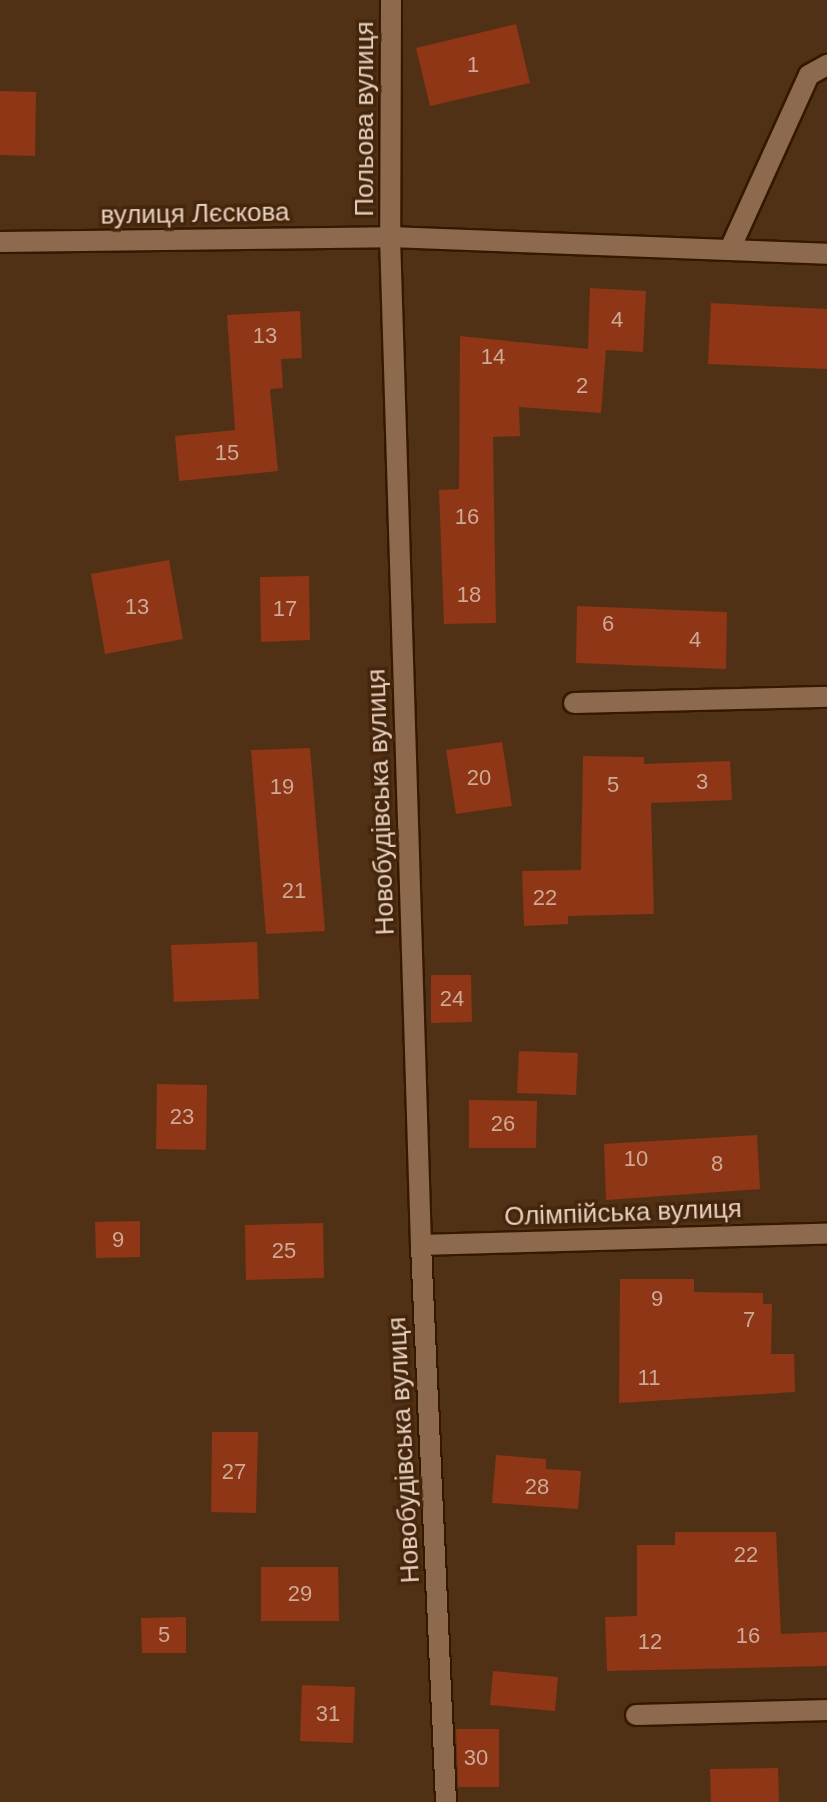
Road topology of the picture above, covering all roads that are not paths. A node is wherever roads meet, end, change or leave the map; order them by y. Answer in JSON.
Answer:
{"nodes":[{"id":1,"x":391,"y":0,"type":"edge"},
{"id":2,"x":827,"y":65,"type":"edge"},
{"id":3,"x":390,"y":237,"type":"junction"},
{"id":4,"x":0,"y":242,"type":"edge"},
{"id":5,"x":730,"y":249,"type":"junction"},
{"id":6,"x":827,"y":254,"type":"edge"},
{"id":7,"x":827,"y":697,"type":"edge"},
{"id":8,"x":574,"y":703,"type":"dead end"},
{"id":9,"x":827,"y":1234,"type":"edge"},
{"id":10,"x":421,"y":1245,"type":"junction"},
{"id":11,"x":827,"y":1710,"type":"edge"},
{"id":12,"x":636,"y":1715,"type":"dead end"},
{"id":13,"x":446,"y":1802,"type":"edge"}],
"edges":[{"from":1,"to":3,"type":"street","name":"Польова вулиця"},
{"from":2,"to":5,"type":"street"},
{"from":3,"to":4,"type":"street","name":"вулиця Лєскова"},
{"from":3,"to":5,"type":"street"},
{"from":3,"to":10,"type":"street","name":"Новобудівська вулиця"},
{"from":5,"to":6,"type":"street"},
{"from":7,"to":8,"type":"street"},
{"from":9,"to":10,"type":"street","name":"Олімпійська вулиця"},
{"from":10,"to":13,"type":"street","name":"Новобудівська вулиця"},
{"from":11,"to":12,"type":"street"}]}
